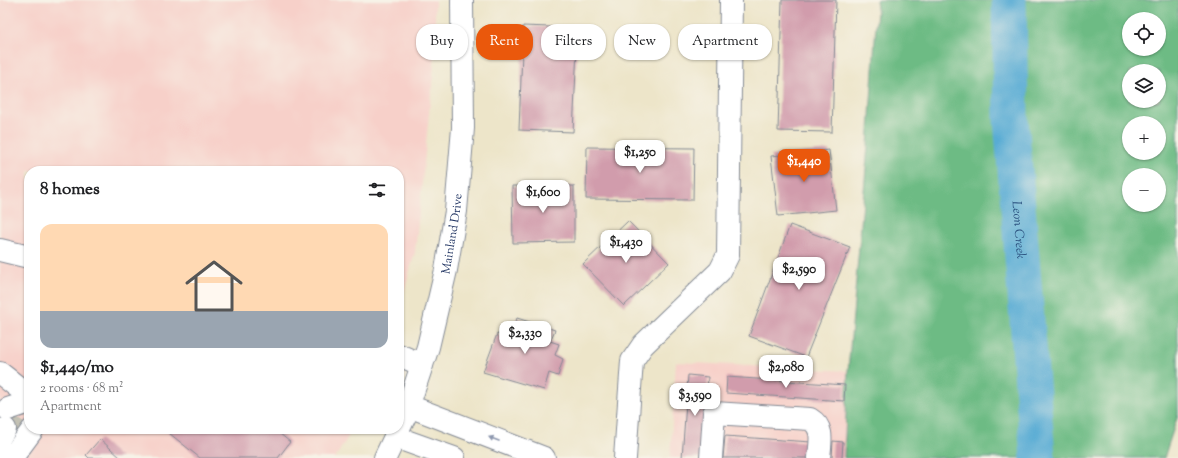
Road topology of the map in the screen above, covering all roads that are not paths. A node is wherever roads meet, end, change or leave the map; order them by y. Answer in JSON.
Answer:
{"nodes":[{"id":1,"x":462,"y":0,"type":"edge"},
{"id":2,"x":731,"y":0,"type":"edge"},
{"id":3,"x":0,"y":250,"type":"edge"},
{"id":4,"x":24,"y":256,"type":"edge"},
{"id":5,"x":404,"y":357,"type":"edge"},
{"id":6,"x":422,"y":365,"type":"junction"},
{"id":7,"x":0,"y":373,"type":"edge"},
{"id":8,"x":24,"y":392,"type":"edge"},
{"id":9,"x":409,"y":406,"type":"junction"},
{"id":10,"x":404,"y":417,"type":"edge"},
{"id":11,"x":17,"y":423,"type":"tunnel mouth"},
{"id":12,"x":396,"y":434,"type":"edge"},
{"id":13,"x":395,"y":437,"type":"junction"},
{"id":14,"x":0,"y":457,"type":"edge"},
{"id":15,"x":385,"y":458,"type":"edge"},
{"id":16,"x":454,"y":458,"type":"edge"},
{"id":17,"x":544,"y":458,"type":"edge"},
{"id":18,"x":625,"y":458,"type":"edge"},
{"id":19,"x":711,"y":458,"type":"edge"},
{"id":20,"x":819,"y":458,"type":"edge"}],
"edges":[{"from":1,"to":6,"type":"street","name":"Mainland Drive"},
{"from":2,"to":18,"type":"street"},
{"from":3,"to":4,"type":"street"},
{"from":5,"to":6,"type":"street"},
{"from":6,"to":9,"type":"street","name":"Mainland Drive"},
{"from":7,"to":8,"type":"street"},
{"from":9,"to":10,"type":"street","name":"Mainland Drive"},
{"from":17,"to":9,"type":"street","one_way":true},
{"from":11,"to":14,"type":"street"},
{"from":12,"to":13,"type":"street","name":"Mainland Drive"},
{"from":13,"to":15,"type":"street","name":"Mainland Drive"},
{"from":13,"to":16,"type":"street"},
{"from":19,"to":20,"type":"street"}]}
